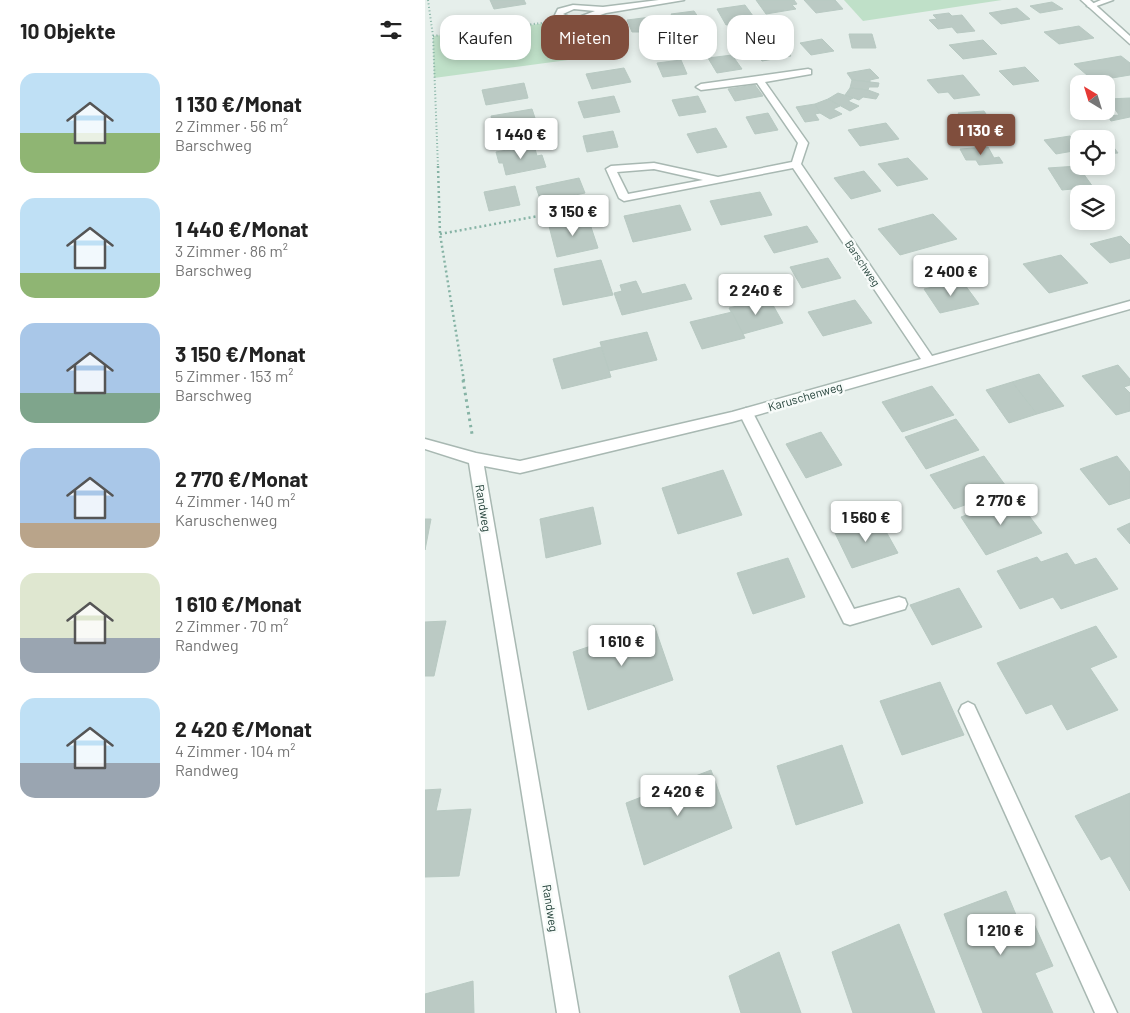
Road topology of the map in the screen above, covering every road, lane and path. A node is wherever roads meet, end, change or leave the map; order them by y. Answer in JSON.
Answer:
{"nodes":[{"id":1,"x":428,"y":0,"type":"edge"},
{"id":2,"x":680,"y":0,"type":"edge"},
{"id":3,"x":1109,"y":0,"type":"edge"},
{"id":4,"x":1088,"y":3,"type":"edge"},
{"id":5,"x":618,"y":8,"type":"junction"},
{"id":6,"x":559,"y":15,"type":"edge"},
{"id":7,"x":594,"y":15,"type":"edge"},
{"id":8,"x":541,"y":23,"type":"edge"},
{"id":9,"x":433,"y":36,"type":"junction"},
{"id":10,"x":1130,"y":41,"type":"edge"},
{"id":11,"x":808,"y":72,"type":"dead end"},
{"id":12,"x":759,"y":80,"type":"junction"},
{"id":13,"x":701,"y":87,"type":"dead end"},
{"id":14,"x":796,"y":164,"type":"junction"},
{"id":15,"x":718,"y":180,"type":"junction"},
{"id":16,"x":624,"y":198,"type":"junction"},
{"id":17,"x":440,"y":234,"type":"junction"},
{"id":18,"x":1130,"y":305,"type":"edge"},
{"id":19,"x":929,"y":362,"type":"junction"},
{"id":20,"x":746,"y":413,"type":"junction"},
{"id":21,"x":425,"y":444,"type":"edge"},
{"id":22,"x":476,"y":459,"type":"junction"},
{"id":23,"x":899,"y":604,"type":"dead end"},
{"id":24,"x":968,"y":711,"type":"dead end"},
{"id":25,"x":568,"y":1013,"type":"edge"},
{"id":26,"x":1106,"y":1013,"type":"edge"}],
"edges":[{"from":1,"to":9,"type":"path"},
{"from":2,"to":5,"type":"street"},
{"from":3,"to":4,"type":"street"},
{"from":4,"to":10,"type":"street"},
{"from":5,"to":6,"type":"street"},
{"from":5,"to":7,"type":"street"},
{"from":8,"to":9,"type":"path"},
{"from":9,"to":17,"type":"path"},
{"from":11,"to":12,"type":"street"},
{"from":12,"to":13,"type":"street"},
{"from":12,"to":14,"type":"street"},
{"from":14,"to":15,"type":"street"},
{"from":14,"to":19,"type":"street","name":"Barschweg"},
{"from":15,"to":16,"type":"street"},
{"from":15,"to":16,"type":"street"},
{"from":16,"to":17,"type":"path"},
{"from":17,"to":22,"type":"path"},
{"from":18,"to":19,"type":"street","name":"Karuschenweg"},
{"from":19,"to":20,"type":"street","name":"Karuschenweg"},
{"from":20,"to":22,"type":"street","name":"Karuschenweg"},
{"from":20,"to":23,"type":"street"},
{"from":21,"to":22,"type":"street","name":"Karuschenweg"},
{"from":22,"to":25,"type":"street","name":"Randweg"},
{"from":24,"to":26,"type":"street"}]}
